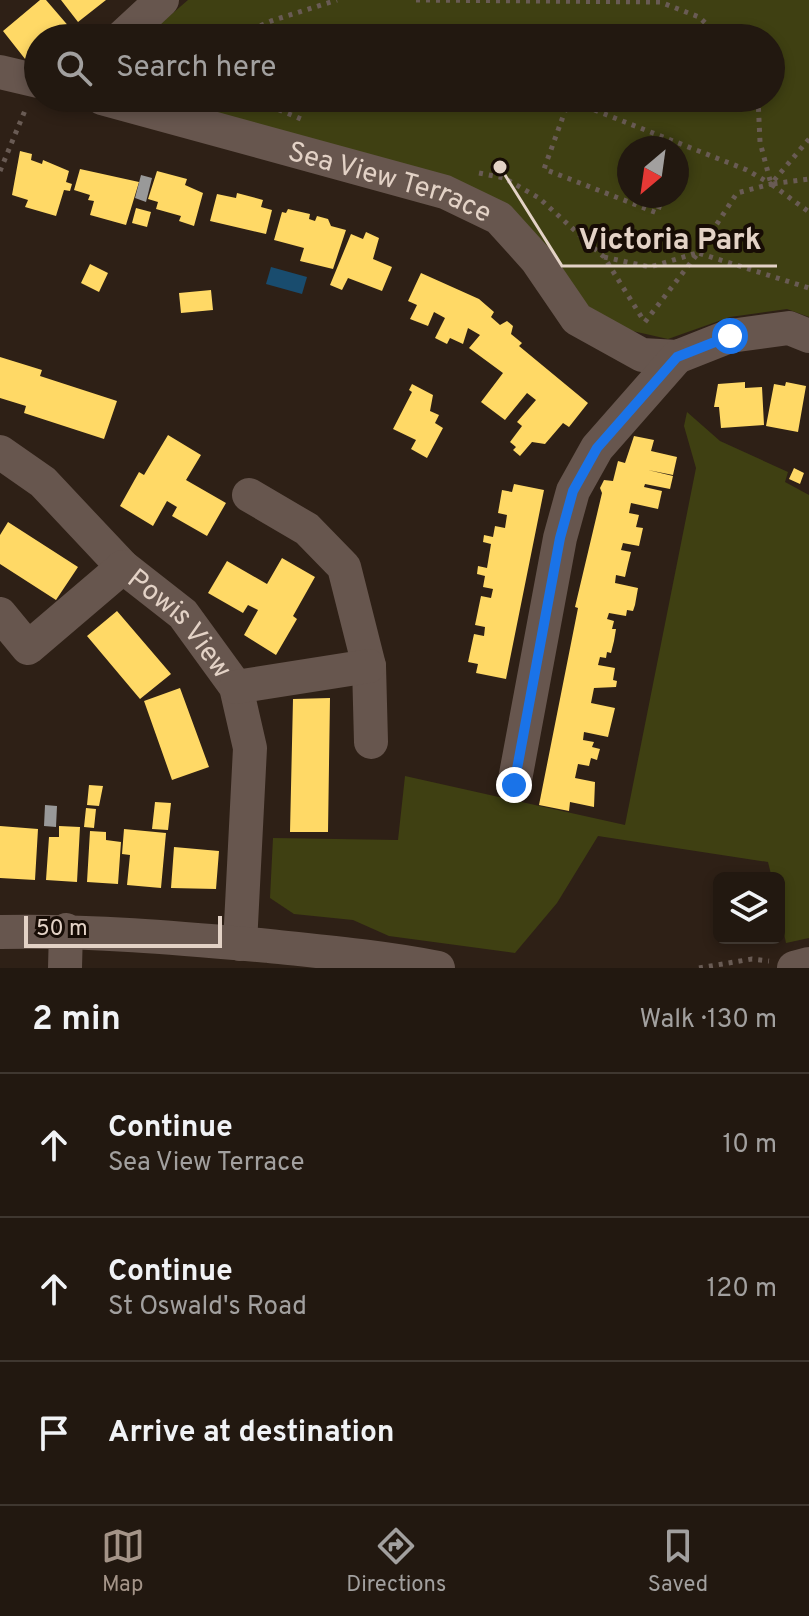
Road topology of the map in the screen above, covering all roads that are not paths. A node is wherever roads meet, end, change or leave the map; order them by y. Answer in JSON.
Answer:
{"nodes":[{"id":1,"x":162,"y":0,"type":"edge"},
{"id":2,"x":136,"y":24,"type":"edge"},
{"id":3,"x":0,"y":72,"type":"edge"},
{"id":4,"x":24,"y":78,"type":"edge"},
{"id":5,"x":153,"y":112,"type":"edge"},
{"id":6,"x":809,"y":336,"type":"edge"},
{"id":7,"x":677,"y":357,"type":"junction"},
{"id":8,"x":0,"y":452,"type":"edge"},
{"id":9,"x":249,"y":495,"type":"dead end"},
{"id":10,"x":123,"y":567,"type":"junction"},
{"id":11,"x":0,"y":614,"type":"edge"},
{"id":12,"x":369,"y":666,"type":"junction"},
{"id":13,"x":236,"y":687,"type":"junction"},
{"id":14,"x":371,"y":742,"type":"dead end"},
{"id":15,"x":514,"y":785,"type":"dead end"},
{"id":16,"x":66,"y":930,"type":"junction"},
{"id":17,"x":0,"y":932,"type":"edge"},
{"id":18,"x":240,"y":944,"type":"junction"},
{"id":19,"x":399,"y":964,"type":"edge"},
{"id":20,"x":65,"y":968,"type":"edge"},
{"id":21,"x":438,"y":968,"type":"edge"}],
"edges":[{"from":1,"to":2,"type":"street"},
{"from":3,"to":4,"type":"street"},
{"from":5,"to":7,"type":"street","name":"Sea View Terrace"},
{"from":6,"to":7,"type":"street","name":"Sea View Terrace"},
{"from":7,"to":15,"type":"street"},
{"from":8,"to":10,"type":"street","name":"Powis View"},
{"from":9,"to":12,"type":"street"},
{"from":10,"to":11,"type":"street"},
{"from":10,"to":13,"type":"street","name":"Powis View"},
{"from":12,"to":13,"type":"street"},
{"from":12,"to":14,"type":"street"},
{"from":13,"to":18,"type":"street","name":"Powis View"},
{"from":16,"to":17,"type":"street"},
{"from":16,"to":18,"type":"street"},
{"from":16,"to":20,"type":"street"},
{"from":18,"to":19,"type":"street"},
{"from":19,"to":21,"type":"street"}]}
